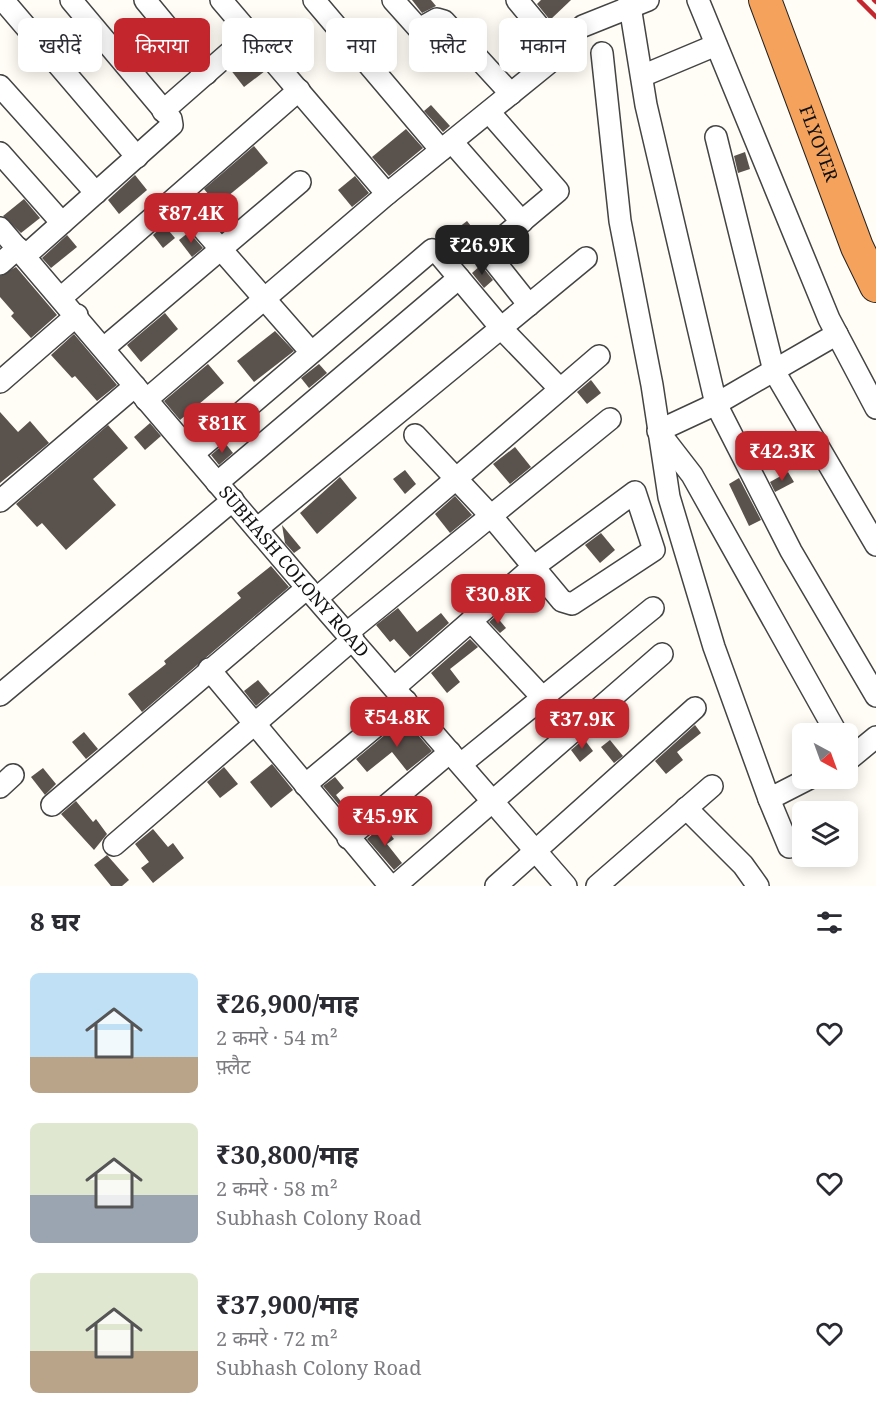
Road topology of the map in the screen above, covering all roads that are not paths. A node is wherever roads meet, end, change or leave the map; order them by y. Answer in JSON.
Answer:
{"nodes":[{"id":1,"x":71,"y":0,"type":"edge"},
{"id":2,"x":145,"y":0,"type":"edge"},
{"id":3,"x":221,"y":0,"type":"edge"},
{"id":4,"x":314,"y":0,"type":"edge"},
{"id":5,"x":393,"y":0,"type":"edge"},
{"id":6,"x":516,"y":0,"type":"edge"},
{"id":7,"x":698,"y":0,"type":"edge"},
{"id":8,"x":765,"y":0,"type":"edge"},
{"id":9,"x":785,"y":0,"type":"edge"},
{"id":10,"x":636,"y":3,"type":"edge"},
{"id":11,"x":8,"y":6,"type":"edge"},
{"id":12,"x":237,"y":18,"type":"edge"},
{"id":13,"x":587,"y":24,"type":"edge"},
{"id":14,"x":716,"y":45,"type":"junction"},
{"id":15,"x":602,"y":53,"type":"dead end"},
{"id":16,"x":222,"y":60,"type":"edge"},
{"id":17,"x":284,"y":72,"type":"edge"},
{"id":18,"x":206,"y":74,"type":"junction"},
{"id":19,"x":642,"y":76,"type":"junction"},
{"id":20,"x":0,"y":86,"type":"edge"},
{"id":21,"x":299,"y":90,"type":"junction"},
{"id":22,"x":511,"y":94,"type":"junction"},
{"id":23,"x":164,"y":111,"type":"junction"},
{"id":24,"x":489,"y":112,"type":"junction"},
{"id":25,"x":716,"y":137,"type":"dead end"},
{"id":26,"x":447,"y":146,"type":"junction"},
{"id":27,"x":0,"y":153,"type":"edge"},
{"id":28,"x":136,"y":157,"type":"junction"},
{"id":29,"x":300,"y":182,"type":"dead end"},
{"id":30,"x":96,"y":193,"type":"junction"},
{"id":31,"x":387,"y":194,"type":"junction"},
{"id":32,"x":176,"y":198,"type":"junction"},
{"id":33,"x":522,"y":222,"type":"junction"},
{"id":34,"x":62,"y":223,"type":"junction"},
{"id":35,"x":0,"y":228,"type":"edge"},
{"id":36,"x":876,"y":241,"type":"edge"},
{"id":37,"x":220,"y":249,"type":"junction"},
{"id":38,"x":22,"y":252,"type":"junction"},
{"id":39,"x":586,"y":258,"type":"dead end"},
{"id":40,"x":0,"y":264,"type":"edge"},
{"id":41,"x":459,"y":278,"type":"junction"},
{"id":42,"x":876,"y":286,"type":"edge"},
{"id":43,"x":62,"y":297,"type":"junction"},
{"id":44,"x":264,"y":300,"type":"junction"},
{"id":45,"x":529,"y":305,"type":"junction"},
{"id":46,"x":77,"y":315,"type":"junction"},
{"id":47,"x":501,"y":328,"type":"junction"},
{"id":48,"x":837,"y":334,"type":"junction"},
{"id":49,"x":104,"y":348,"type":"junction"},
{"id":50,"x":311,"y":352,"type":"junction"},
{"id":51,"x":599,"y":356,"type":"dead end"},
{"id":52,"x":774,"y":371,"type":"junction"},
{"id":53,"x":0,"y":382,"type":"edge"},
{"id":54,"x":560,"y":389,"type":"junction"},
{"id":55,"x":141,"y":393,"type":"junction"},
{"id":56,"x":716,"y":404,"type":"junction"},
{"id":57,"x":876,"y":408,"type":"edge"},
{"id":58,"x":610,"y":419,"type":"dead end"},
{"id":59,"x":658,"y":430,"type":"junction"},
{"id":60,"x":415,"y":435,"type":"dead end"},
{"id":61,"x":194,"y":453,"type":"junction"},
{"id":62,"x":454,"y":480,"type":"junction"},
{"id":63,"x":218,"y":483,"type":"junction"},
{"id":64,"x":233,"y":500,"type":"junction"},
{"id":65,"x":0,"y":501,"type":"edge"},
{"id":66,"x":492,"y":517,"type":"junction"},
{"id":67,"x":258,"y":528,"type":"junction"},
{"id":68,"x":876,"y":544,"type":"edge"},
{"id":69,"x":532,"y":568,"type":"junction"},
{"id":70,"x":312,"y":593,"type":"junction"},
{"id":71,"x":653,"y":608,"type":"dead end"},
{"id":72,"x":471,"y":621,"type":"junction"},
{"id":73,"x":350,"y":636,"type":"junction"},
{"id":74,"x":662,"y":654,"type":"dead end"},
{"id":75,"x":209,"y":669,"type":"junction"},
{"id":76,"x":400,"y":694,"type":"junction"},
{"id":77,"x":0,"y":695,"type":"edge"},
{"id":78,"x":876,"y":696,"type":"edge"},
{"id":79,"x":543,"y":698,"type":"junction"},
{"id":80,"x":695,"y":708,"type":"dead end"},
{"id":81,"x":831,"y":723,"type":"edge"},
{"id":82,"x":255,"y":724,"type":"junction"},
{"id":83,"x":876,"y":737,"type":"edge"},
{"id":84,"x":858,"y":750,"type":"edge"},
{"id":85,"x":456,"y":758,"type":"junction"},
{"id":86,"x":305,"y":785,"type":"junction"},
{"id":87,"x":712,"y":786,"type":"dead end"},
{"id":88,"x":792,"y":787,"type":"edge"},
{"id":89,"x":769,"y":799,"type":"junction"},
{"id":90,"x":492,"y":800,"type":"junction"},
{"id":91,"x":52,"y":806,"type":"dead end"},
{"id":92,"x":686,"y":808,"type":"junction"},
{"id":93,"x":348,"y":838,"type":"junction"},
{"id":94,"x":114,"y":845,"type":"dead end"},
{"id":95,"x":789,"y":847,"type":"dead end"},
{"id":96,"x":534,"y":849,"type":"junction"},
{"id":97,"x":390,"y":886,"type":"edge"},
{"id":98,"x":395,"y":886,"type":"edge"},
{"id":99,"x":496,"y":886,"type":"edge"},
{"id":100,"x":566,"y":886,"type":"edge"},
{"id":101,"x":597,"y":886,"type":"edge"},
{"id":102,"x":758,"y":886,"type":"edge"}],
"edges":[{"from":1,"to":23,"type":"street"},
{"from":2,"to":18,"type":"street"},
{"from":3,"to":12,"type":"street"},
{"from":4,"to":26,"type":"street"},
{"from":5,"to":22,"type":"street"},
{"from":6,"to":22,"type":"street"},
{"from":7,"to":14,"type":"street"},
{"from":8,"to":42,"type":"highway","name":"FLYOVER"},
{"from":9,"to":36,"type":"highway","name":"FLYOVER"},
{"from":10,"to":13,"type":"street"},
{"from":10,"to":19,"type":"street"},
{"from":11,"to":28,"type":"street"},
{"from":14,"to":19,"type":"street"},
{"from":14,"to":48,"type":"street"},
{"from":15,"to":59,"type":"street"},
{"from":16,"to":18,"type":"street"},
{"from":17,"to":21,"type":"street"},
{"from":18,"to":23,"type":"street"},
{"from":19,"to":56,"type":"street"},
{"from":20,"to":30,"type":"street"},
{"from":21,"to":31,"type":"street"},
{"from":21,"to":32,"type":"street"},
{"from":22,"to":24,"type":"street"},
{"from":23,"to":28,"type":"street"},
{"from":24,"to":26,"type":"street"},
{"from":24,"to":33,"type":"street"},
{"from":25,"to":52,"type":"street"},
{"from":26,"to":31,"type":"street"},
{"from":26,"to":33,"type":"street"},
{"from":27,"to":34,"type":"street"},
{"from":28,"to":30,"type":"street"},
{"from":29,"to":37,"type":"street"},
{"from":30,"to":34,"type":"street"},
{"from":31,"to":44,"type":"street"},
{"from":32,"to":37,"type":"street"},
{"from":32,"to":43,"type":"street"},
{"from":33,"to":45,"type":"street"},
{"from":34,"to":38,"type":"street"},
{"from":35,"to":38,"type":"street","name":"SUBHASH COLONY ROAD"},
{"from":37,"to":44,"type":"street"},
{"from":37,"to":49,"type":"street"},
{"from":38,"to":40,"type":"street"},
{"from":38,"to":43,"type":"street","name":"SUBHASH COLONY ROAD"},
{"from":39,"to":45,"type":"street"},
{"from":41,"to":47,"type":"street"},
{"from":41,"to":50,"type":"street"},
{"from":41,"to":63,"type":"street"},
{"from":43,"to":46,"type":"street","name":"SUBHASH COLONY ROAD"},
{"from":44,"to":50,"type":"street"},
{"from":44,"to":55,"type":"street"},
{"from":45,"to":47,"type":"street"},
{"from":46,"to":49,"type":"street","name":"SUBHASH COLONY ROAD"},
{"from":46,"to":53,"type":"street"},
{"from":47,"to":54,"type":"street"},
{"from":47,"to":67,"type":"street"},
{"from":48,"to":52,"type":"street"},
{"from":48,"to":57,"type":"street"},
{"from":49,"to":55,"type":"street","name":"SUBHASH COLONY ROAD"},
{"from":50,"to":61,"type":"street"},
{"from":51,"to":54,"type":"street"},
{"from":52,"to":56,"type":"street"},
{"from":52,"to":68,"type":"street"},
{"from":54,"to":62,"type":"street"},
{"from":55,"to":61,"type":"street","name":"SUBHASH COLONY ROAD"},
{"from":55,"to":65,"type":"street"},
{"from":56,"to":59,"type":"street"},
{"from":56,"to":78,"type":"street"},
{"from":58,"to":66,"type":"street"},
{"from":59,"to":81,"type":"street"},
{"from":59,"to":89,"type":"street"},
{"from":60,"to":62,"type":"street"},
{"from":61,"to":63,"type":"street","name":"SUBHASH COLONY ROAD"},
{"from":62,"to":66,"type":"street"},
{"from":62,"to":70,"type":"street"},
{"from":63,"to":64,"type":"street","name":"SUBHASH COLONY ROAD"},
{"from":64,"to":67,"type":"street","name":"SUBHASH COLONY ROAD"},
{"from":64,"to":77,"type":"street"},
{"from":66,"to":69,"type":"street"},
{"from":66,"to":73,"type":"street"},
{"from":67,"to":70,"type":"street","name":"SUBHASH COLONY ROAD"},
{"from":69,"to":69,"type":"street"},
{"from":69,"to":72,"type":"street"},
{"from":70,"to":73,"type":"street","name":"SUBHASH COLONY ROAD"},
{"from":70,"to":75,"type":"street"},
{"from":71,"to":79,"type":"street"},
{"from":72,"to":76,"type":"street"},
{"from":72,"to":79,"type":"street"},
{"from":73,"to":76,"type":"street","name":"SUBHASH COLONY ROAD"},
{"from":73,"to":82,"type":"street"},
{"from":74,"to":90,"type":"street"},
{"from":75,"to":82,"type":"street"},
{"from":75,"to":91,"type":"street"},
{"from":76,"to":85,"type":"street","name":"SUBHASH COLONY ROAD"},
{"from":76,"to":86,"type":"street"},
{"from":79,"to":85,"type":"street"},
{"from":80,"to":96,"type":"street"},
{"from":82,"to":86,"type":"street"},
{"from":82,"to":94,"type":"street"},
{"from":83,"to":84,"type":"street"},
{"from":85,"to":90,"type":"street","name":"SUBHASH COLONY ROAD"},
{"from":85,"to":93,"type":"street"},
{"from":86,"to":93,"type":"street"},
{"from":87,"to":92,"type":"street"},
{"from":88,"to":89,"type":"street"},
{"from":89,"to":95,"type":"street"},
{"from":90,"to":96,"type":"street","name":"SUBHASH COLONY ROAD"},
{"from":90,"to":98,"type":"street"},
{"from":92,"to":101,"type":"street"},
{"from":92,"to":102,"type":"street"},
{"from":93,"to":97,"type":"street"},
{"from":96,"to":99,"type":"street"},
{"from":96,"to":100,"type":"street","name":"SUBHASH COLONY ROAD"}]}
